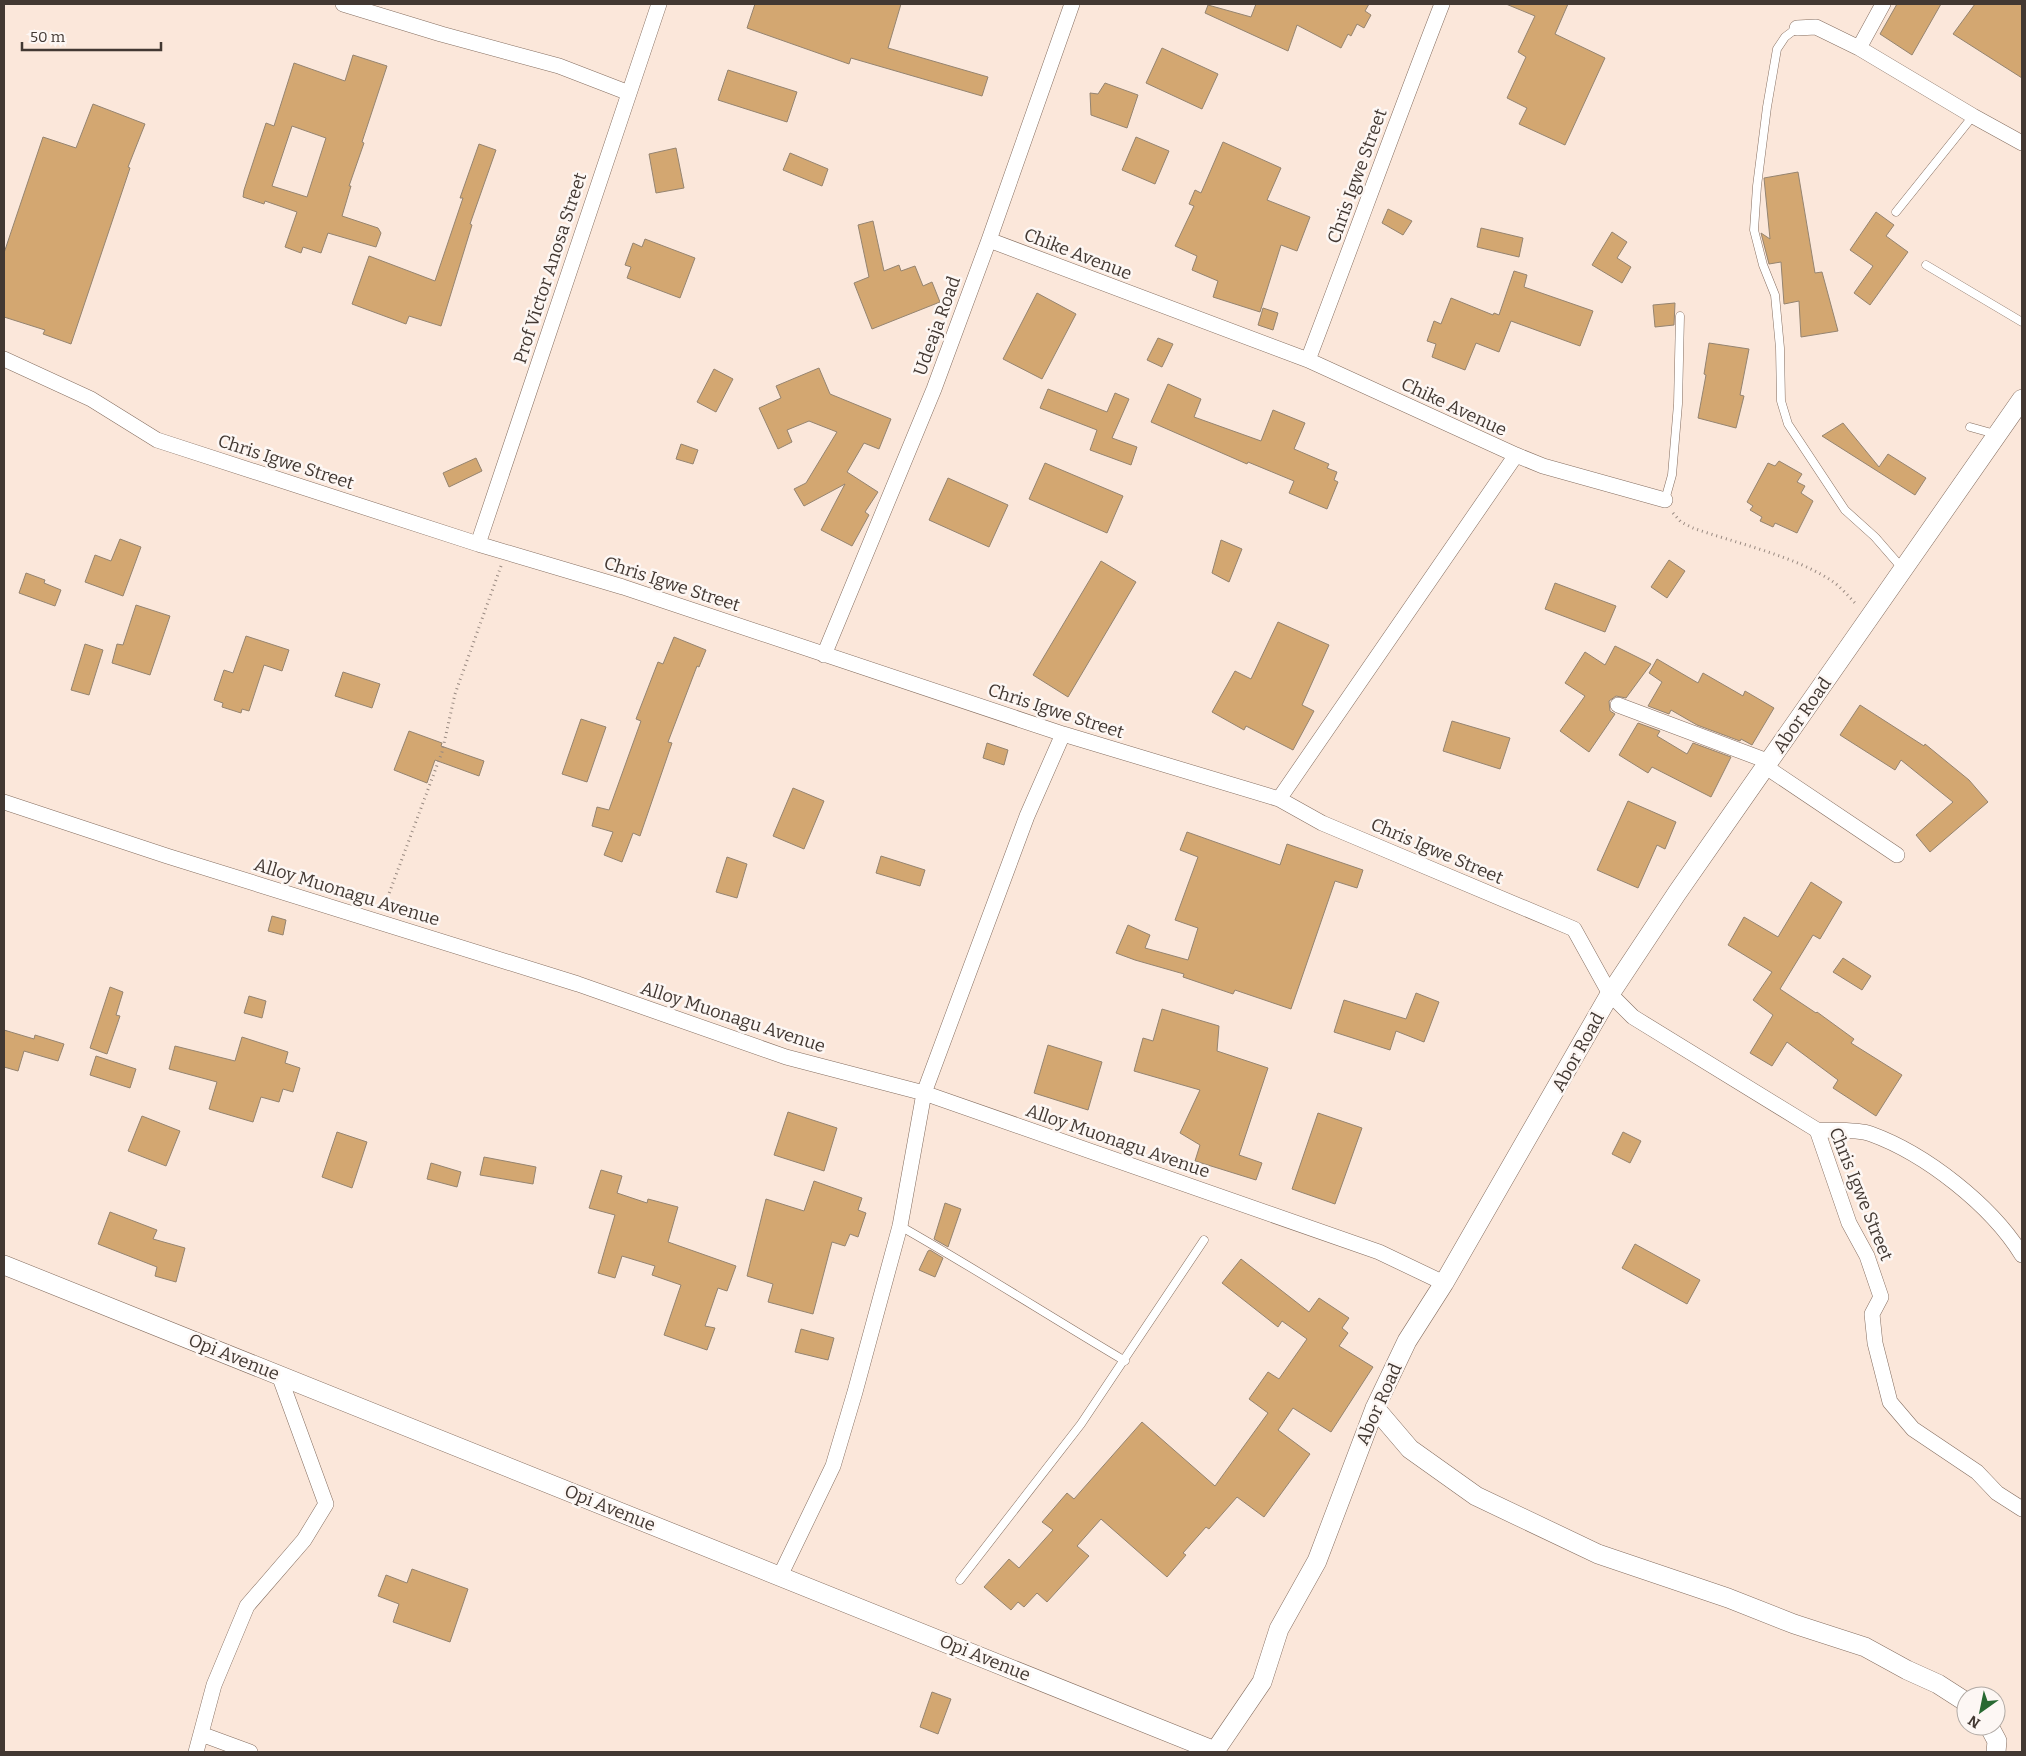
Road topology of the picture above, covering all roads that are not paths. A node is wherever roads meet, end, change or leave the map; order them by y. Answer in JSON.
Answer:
{"nodes":[{"id":1,"x":343,"y":4,"type":"edge"},
{"id":2,"x":659,"y":4,"type":"edge"},
{"id":3,"x":1072,"y":4,"type":"edge"},
{"id":4,"x":1442,"y":4,"type":"edge"},
{"id":5,"x":1883,"y":4,"type":"edge"},
{"id":6,"x":1797,"y":28,"type":"joint"},
{"id":7,"x":1859,"y":48,"type":"junction"},
{"id":8,"x":628,"y":93,"type":"junction"},
{"id":9,"x":1973,"y":116,"type":"junction"},
{"id":10,"x":2022,"y":143,"type":"edge"},
{"id":11,"x":1896,"y":212,"type":"dead end"},
{"id":12,"x":989,"y":240,"type":"junction"},
{"id":13,"x":1926,"y":265,"type":"dead end"},
{"id":14,"x":1680,"y":316,"type":"dead end"},
{"id":15,"x":2022,"y":322,"type":"edge"},
{"id":16,"x":4,"y":359,"type":"edge"},
{"id":17,"x":1308,"y":360,"type":"junction"},
{"id":18,"x":2022,"y":399,"type":"edge"},
{"id":19,"x":1970,"y":427,"type":"dead end"},
{"id":20,"x":1997,"y":435,"type":"junction"},
{"id":21,"x":1516,"y":456,"type":"junction"},
{"id":22,"x":1665,"y":500,"type":"joint"},
{"id":23,"x":478,"y":544,"type":"junction"},
{"id":24,"x":1904,"y":569,"type":"junction"},
{"id":25,"x":824,"y":655,"type":"junction"},
{"id":26,"x":1618,"y":705,"type":"dead end"},
{"id":27,"x":1063,"y":734,"type":"junction"},
{"id":28,"x":1768,"y":765,"type":"junction"},
{"id":29,"x":1279,"y":799,"type":"junction"},
{"id":30,"x":4,"y":802,"type":"edge"},
{"id":31,"x":1897,"y":855,"type":"dead end"},
{"id":32,"x":1610,"y":994,"type":"junction"},
{"id":33,"x":924,"y":1093,"type":"junction"},
{"id":34,"x":1817,"y":1130,"type":"junction"},
{"id":35,"x":900,"y":1226,"type":"junction"},
{"id":36,"x":1204,"y":1240,"type":"dead end"},
{"id":37,"x":2022,"y":1255,"type":"edge"},
{"id":38,"x":4,"y":1265,"type":"edge"},
{"id":39,"x":1444,"y":1283,"type":"junction"},
{"id":40,"x":1124,"y":1361,"type":"junction"},
{"id":41,"x":279,"y":1375,"type":"junction"},
{"id":42,"x":1375,"y":1408,"type":"junction"},
{"id":43,"x":2022,"y":1510,"type":"edge"},
{"id":44,"x":780,"y":1576,"type":"junction"},
{"id":45,"x":960,"y":1580,"type":"dead end"},
{"id":46,"x":1956,"y":1696,"type":"edge"},
{"id":47,"x":201,"y":1734,"type":"junction"},
{"id":48,"x":1994,"y":1736,"type":"edge"},
{"id":49,"x":1216,"y":1751,"type":"edge"},
{"id":50,"x":196,"y":1752,"type":"edge"},
{"id":51,"x":250,"y":1752,"type":"edge"},
{"id":52,"x":1996,"y":1752,"type":"edge"}],
"edges":[{"from":1,"to":8,"type":"street"},
{"from":2,"to":8,"type":"street","name":"Prof Victor Anosa Street"},
{"from":3,"to":12,"type":"street","name":"Udeaja Road"},
{"from":4,"to":17,"type":"street","name":"Chris Igwe Street"},
{"from":5,"to":7,"type":"street"},
{"from":6,"to":7,"type":"street"},
{"from":6,"to":24,"type":"lane"},
{"from":7,"to":9,"type":"street"},
{"from":8,"to":23,"type":"street","name":"Prof Victor Anosa Street"},
{"from":9,"to":10,"type":"street"},
{"from":9,"to":11,"type":"lane"},
{"from":12,"to":17,"type":"street","name":"Chike Avenue"},
{"from":12,"to":25,"type":"street","name":"Udeaja Road"},
{"from":13,"to":15,"type":"lane"},
{"from":14,"to":22,"type":"lane"},
{"from":16,"to":23,"type":"street","name":"Chris Igwe Street"},
{"from":17,"to":21,"type":"street","name":"Chike Avenue"},
{"from":18,"to":20,"type":"street","name":"Abor Road"},
{"from":19,"to":20,"type":"lane"},
{"from":20,"to":24,"type":"street","name":"Abor Road"},
{"from":21,"to":22,"type":"street"},
{"from":21,"to":29,"type":"street","name":"Chike Avenue"},
{"from":23,"to":25,"type":"street","name":"Chris Igwe Street"},
{"from":24,"to":28,"type":"street","name":"Abor Road"},
{"from":25,"to":27,"type":"street","name":"Chris Igwe Street"},
{"from":26,"to":28,"type":"street"},
{"from":27,"to":29,"type":"street","name":"Chris Igwe Street"},
{"from":27,"to":33,"type":"street"},
{"from":28,"to":31,"type":"street"},
{"from":28,"to":32,"type":"street","name":"Abor Road"},
{"from":29,"to":32,"type":"street","name":"Chris Igwe Street"},
{"from":30,"to":33,"type":"street","name":"Alloy Muonagu Avenue"},
{"from":32,"to":34,"type":"street","name":"Chris Igwe Street"},
{"from":32,"to":39,"type":"street","name":"Abor Road"},
{"from":33,"to":35,"type":"street"},
{"from":33,"to":39,"type":"street","name":"Alloy Muonagu Avenue"},
{"from":34,"to":37,"type":"street"},
{"from":34,"to":43,"type":"street","name":"Chris Igwe Street"},
{"from":35,"to":40,"type":"lane"},
{"from":35,"to":44,"type":"street"},
{"from":36,"to":40,"type":"lane"},
{"from":38,"to":41,"type":"street","name":"Opi Avenue"},
{"from":39,"to":42,"type":"street","name":"Abor Road"},
{"from":40,"to":45,"type":"lane"},
{"from":41,"to":44,"type":"street","name":"Opi Avenue"},
{"from":41,"to":47,"type":"street"},
{"from":42,"to":46,"type":"street"},
{"from":42,"to":49,"type":"street","name":"Abor Road"},
{"from":44,"to":49,"type":"street","name":"Opi Avenue"},
{"from":47,"to":50,"type":"street"},
{"from":47,"to":51,"type":"street"},
{"from":48,"to":52,"type":"street"}]}
